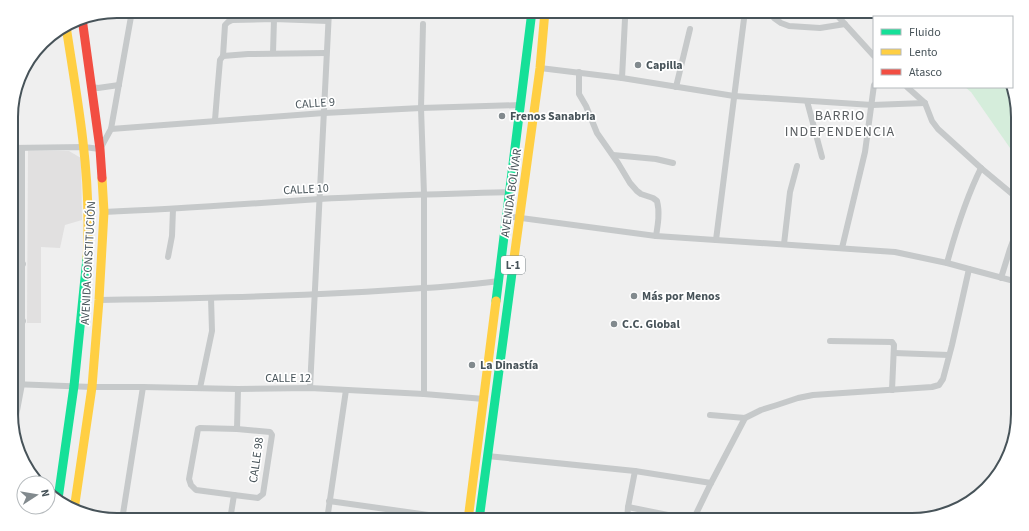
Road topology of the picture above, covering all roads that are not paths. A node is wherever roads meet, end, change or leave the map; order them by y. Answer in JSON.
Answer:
{"nodes":[{"id":1,"x":131,"y":18,"type":"edge"},
{"id":2,"x":531,"y":18,"type":"edge"},
{"id":3,"x":545,"y":18,"type":"edge"},
{"id":4,"x":625,"y":18,"type":"edge"},
{"id":5,"x":744,"y":18,"type":"edge"},
{"id":6,"x":774,"y":18,"type":"edge"},
{"id":7,"x":840,"y":18,"type":"edge"},
{"id":8,"x":274,"y":19,"type":"junction"},
{"id":9,"x":328,"y":21,"type":"joint"},
{"id":10,"x":83,"y":24,"type":"edge"},
{"id":11,"x":423,"y":24,"type":"dead end"},
{"id":12,"x":845,"y":24,"type":"junction"},
{"id":13,"x":690,"y":29,"type":"dead end"},
{"id":14,"x":67,"y":31,"type":"edge"},
{"id":15,"x":273,"y":53,"type":"junction"},
{"id":16,"x":326,"y":53,"type":"junction"},
{"id":17,"x":873,"y":55,"type":"edge"},
{"id":18,"x":223,"y":56,"type":"junction"},
{"id":19,"x":540,"y":68,"type":"junction"},
{"id":20,"x":579,"y":72,"type":"junction"},
{"id":21,"x":622,"y":78,"type":"junction"},
{"id":22,"x":119,"y":85,"type":"junction"},
{"id":23,"x":92,"y":87,"type":"junction"},
{"id":24,"x":676,"y":87,"type":"junction"},
{"id":25,"x":874,"y":88,"type":"edge"},
{"id":26,"x":908,"y":88,"type":"edge"},
{"id":27,"x":734,"y":96,"type":"junction"},
{"id":28,"x":807,"y":101,"type":"junction"},
{"id":29,"x":925,"y":103,"type":"junction"},
{"id":30,"x":521,"y":105,"type":"junction"},
{"id":31,"x":872,"y":105,"type":"junction"},
{"id":32,"x":421,"y":108,"type":"junction"},
{"id":33,"x":324,"y":113,"type":"junction"},
{"id":34,"x":215,"y":120,"type":"junction"},
{"id":35,"x":111,"y":129,"type":"junction"},
{"id":36,"x":84,"y":147,"type":"junction"},
{"id":37,"x":18,"y":148,"type":"edge"},
{"id":38,"x":22,"y":148,"type":"junction"},
{"id":39,"x":100,"y":149,"type":"junction"},
{"id":40,"x":613,"y":155,"type":"junction"},
{"id":41,"x":822,"y":157,"type":"dead end"},
{"id":42,"x":673,"y":162,"type":"dead end"},
{"id":43,"x":797,"y":166,"type":"dead end"},
{"id":44,"x":981,"y":168,"type":"junction"},
{"id":45,"x":509,"y":192,"type":"junction"},
{"id":46,"x":1011,"y":193,"type":"edge"},
{"id":47,"x":424,"y":194,"type":"junction"},
{"id":48,"x":320,"y":199,"type":"junction"},
{"id":49,"x":18,"y":206,"type":"edge"},
{"id":50,"x":22,"y":206,"type":"junction"},
{"id":51,"x":173,"y":209,"type":"junction"},
{"id":52,"x":104,"y":212,"type":"junction"},
{"id":53,"x":506,"y":216,"type":"junction"},
{"id":54,"x":519,"y":218,"type":"junction"},
{"id":55,"x":656,"y":236,"type":"junction"},
{"id":56,"x":716,"y":240,"type":"junction"},
{"id":57,"x":784,"y":244,"type":"junction"},
{"id":58,"x":1011,"y":247,"type":"edge"},
{"id":59,"x":842,"y":248,"type":"junction"},
{"id":60,"x":168,"y":257,"type":"dead end"},
{"id":61,"x":947,"y":262,"type":"junction"},
{"id":62,"x":18,"y":264,"type":"edge"},
{"id":63,"x":22,"y":264,"type":"junction"},
{"id":64,"x":969,"y":269,"type":"junction"},
{"id":65,"x":1001,"y":278,"type":"junction"},
{"id":66,"x":1011,"y":280,"type":"edge"},
{"id":67,"x":499,"y":281,"type":"junction"},
{"id":68,"x":424,"y":288,"type":"junction"},
{"id":69,"x":314,"y":294,"type":"junction"},
{"id":70,"x":211,"y":298,"type":"junction"},
{"id":71,"x":99,"y":300,"type":"junction"},
{"id":72,"x":18,"y":321,"type":"edge"},
{"id":73,"x":23,"y":321,"type":"junction"},
{"id":74,"x":830,"y":341,"type":"dead end"},
{"id":75,"x":894,"y":353,"type":"junction"},
{"id":76,"x":949,"y":355,"type":"junction"},
{"id":77,"x":18,"y":384,"type":"edge"},
{"id":78,"x":22,"y":384,"type":"junction"},
{"id":79,"x":74,"y":386,"type":"junction"},
{"id":80,"x":92,"y":387,"type":"junction"},
{"id":81,"x":143,"y":387,"type":"junction"},
{"id":82,"x":200,"y":388,"type":"junction"},
{"id":83,"x":310,"y":388,"type":"junction"},
{"id":84,"x":238,"y":389,"type":"junction"},
{"id":85,"x":346,"y":390,"type":"junction"},
{"id":86,"x":892,"y":390,"type":"junction"},
{"id":87,"x":424,"y":394,"type":"junction"},
{"id":88,"x":484,"y":399,"type":"junction"},
{"id":89,"x":18,"y":405,"type":"edge"},
{"id":90,"x":710,"y":415,"type":"dead end"},
{"id":91,"x":745,"y":418,"type":"junction"},
{"id":92,"x":237,"y":429,"type":"junction"},
{"id":93,"x":487,"y":456,"type":"junction"},
{"id":94,"x":635,"y":471,"type":"junction"},
{"id":95,"x":711,"y":483,"type":"junction"},
{"id":96,"x":59,"y":493,"type":"edge"},
{"id":97,"x":234,"y":495,"type":"junction"},
{"id":98,"x":329,"y":501,"type":"junction"},
{"id":99,"x":75,"y":504,"type":"edge"},
{"id":100,"x":628,"y":507,"type":"junction"},
{"id":101,"x":123,"y":513,"type":"edge"},
{"id":102,"x":231,"y":513,"type":"edge"},
{"id":103,"x":328,"y":513,"type":"edge"},
{"id":104,"x":414,"y":513,"type":"edge"},
{"id":105,"x":469,"y":513,"type":"edge"},
{"id":106,"x":480,"y":513,"type":"edge"},
{"id":107,"x":628,"y":513,"type":"edge"},
{"id":108,"x":658,"y":513,"type":"edge"},
{"id":109,"x":696,"y":513,"type":"edge"}],
"edges":[{"from":1,"to":22,"type":"street"},
{"from":2,"to":30,"type":"main road","name":"AVENIDA BOLÍVAR","number":"L-1"},
{"from":3,"to":19,"type":"main road","name":"AVENIDA BOLÍVAR","number":"L-1"},
{"from":4,"to":21,"type":"street"},
{"from":5,"to":27,"type":"street"},
{"from":6,"to":12,"type":"street"},
{"from":7,"to":12,"type":"street"},
{"from":8,"to":9,"type":"street"},
{"from":8,"to":15,"type":"street"},
{"from":8,"to":18,"type":"street"},
{"from":9,"to":16,"type":"street"},
{"from":10,"to":23,"type":"main road","name":"AVENIDA CONSTITUCIÓN"},
{"from":11,"to":32,"type":"street"},
{"from":12,"to":17,"type":"street"},
{"from":13,"to":24,"type":"street"},
{"from":14,"to":36,"type":"main road","name":"AVENIDA CONSTITUCIÓN"},
{"from":15,"to":16,"type":"street"},
{"from":15,"to":18,"type":"street"},
{"from":16,"to":33,"type":"street"},
{"from":18,"to":34,"type":"street"},
{"from":19,"to":20,"type":"street"},
{"from":19,"to":54,"type":"main road","name":"AVENIDA BOLÍVAR","number":"L-1"},
{"from":20,"to":21,"type":"street"},
{"from":20,"to":40,"type":"street"},
{"from":21,"to":24,"type":"street"},
{"from":22,"to":23,"type":"street"},
{"from":22,"to":35,"type":"street"},
{"from":23,"to":39,"type":"main road","name":"AVENIDA CONSTITUCIÓN"},
{"from":24,"to":27,"type":"street"},
{"from":25,"to":31,"type":"street"},
{"from":26,"to":29,"type":"street"},
{"from":27,"to":28,"type":"street"},
{"from":27,"to":56,"type":"street"},
{"from":28,"to":31,"type":"street"},
{"from":28,"to":41,"type":"street"},
{"from":29,"to":31,"type":"street"},
{"from":29,"to":44,"type":"street"},
{"from":30,"to":32,"type":"street","name":"CALLE 9"},
{"from":30,"to":45,"type":"main road","name":"AVENIDA BOLÍVAR","number":"L-1"},
{"from":31,"to":59,"type":"street"},
{"from":32,"to":33,"type":"street","name":"CALLE 9"},
{"from":32,"to":47,"type":"street"},
{"from":33,"to":34,"type":"street","name":"CALLE 9"},
{"from":33,"to":48,"type":"street"},
{"from":34,"to":35,"type":"street","name":"CALLE 9"},
{"from":35,"to":39,"type":"street"},
{"from":36,"to":38,"type":"street"},
{"from":36,"to":39,"type":"street"},
{"from":36,"to":79,"type":"main road","name":"AVENIDA CONSTITUCIÓN"},
{"from":37,"to":38,"type":"street"},
{"from":38,"to":50,"type":"street"},
{"from":39,"to":52,"type":"main road","name":"AVENIDA CONSTITUCIÓN"},
{"from":40,"to":42,"type":"street"},
{"from":40,"to":55,"type":"street"},
{"from":43,"to":57,"type":"street"},
{"from":44,"to":46,"type":"street"},
{"from":44,"to":61,"type":"street"},
{"from":45,"to":47,"type":"street","name":"CALLE 10"},
{"from":45,"to":53,"type":"main road","name":"AVENIDA BOLÍVAR","number":"L-1"},
{"from":47,"to":48,"type":"street","name":"CALLE 10"},
{"from":47,"to":68,"type":"street"},
{"from":48,"to":51,"type":"street","name":"CALLE 10"},
{"from":48,"to":69,"type":"street"},
{"from":49,"to":50,"type":"street"},
{"from":50,"to":63,"type":"street"},
{"from":51,"to":52,"type":"street","name":"CALLE 10"},
{"from":51,"to":60,"type":"street"},
{"from":52,"to":71,"type":"main road","name":"AVENIDA CONSTITUCIÓN"},
{"from":53,"to":54,"type":"street"},
{"from":53,"to":67,"type":"main road","name":"AVENIDA BOLÍVAR","number":"L-1"},
{"from":54,"to":55,"type":"street"},
{"from":54,"to":93,"type":"main road","name":"AVENIDA BOLÍVAR","number":"L-1"},
{"from":55,"to":56,"type":"street"},
{"from":56,"to":57,"type":"street"},
{"from":57,"to":59,"type":"street"},
{"from":58,"to":65,"type":"street"},
{"from":59,"to":61,"type":"street"},
{"from":61,"to":64,"type":"street"},
{"from":62,"to":63,"type":"street"},
{"from":63,"to":73,"type":"street"},
{"from":64,"to":65,"type":"street"},
{"from":64,"to":76,"type":"street"},
{"from":65,"to":66,"type":"street"},
{"from":67,"to":68,"type":"street"},
{"from":67,"to":88,"type":"main road","name":"AVENIDA BOLÍVAR","number":"L-1"},
{"from":68,"to":69,"type":"street"},
{"from":68,"to":87,"type":"street"},
{"from":69,"to":70,"type":"street"},
{"from":69,"to":83,"type":"street"},
{"from":70,"to":71,"type":"street"},
{"from":70,"to":82,"type":"street"},
{"from":71,"to":80,"type":"main road","name":"AVENIDA CONSTITUCIÓN"},
{"from":72,"to":73,"type":"street"},
{"from":73,"to":78,"type":"street"},
{"from":74,"to":75,"type":"street"},
{"from":75,"to":76,"type":"street"},
{"from":75,"to":86,"type":"street"},
{"from":76,"to":86,"type":"street"},
{"from":77,"to":78,"type":"street"},
{"from":78,"to":79,"type":"street"},
{"from":78,"to":89,"type":"street"},
{"from":79,"to":80,"type":"street","name":"CALLE 12"},
{"from":79,"to":96,"type":"main road","name":"AVENIDA CONSTITUCIÓN"},
{"from":80,"to":81,"type":"street","name":"CALLE 12"},
{"from":80,"to":99,"type":"main road","name":"AVENIDA CONSTITUCIÓN"},
{"from":81,"to":82,"type":"street","name":"CALLE 12"},
{"from":81,"to":101,"type":"street"},
{"from":82,"to":84,"type":"street","name":"CALLE 12"},
{"from":83,"to":84,"type":"street","name":"CALLE 12"},
{"from":83,"to":85,"type":"street","name":"CALLE 12"},
{"from":84,"to":92,"type":"street","name":"CALLE 98"},
{"from":85,"to":87,"type":"street","name":"CALLE 12"},
{"from":85,"to":98,"type":"street"},
{"from":86,"to":91,"type":"street"},
{"from":87,"to":88,"type":"street","name":"CALLE 12"},
{"from":88,"to":105,"type":"main road","name":"AVENIDA BOLÍVAR","number":"L-1"},
{"from":90,"to":91,"type":"street"},
{"from":91,"to":95,"type":"street"},
{"from":92,"to":97,"type":"street","name":"CALLE 98"},
{"from":92,"to":97,"type":"street","name":"CALLE 98"},
{"from":93,"to":94,"type":"street"},
{"from":93,"to":106,"type":"main road","name":"AVENIDA BOLÍVAR","number":"L-1"},
{"from":94,"to":95,"type":"street"},
{"from":94,"to":100,"type":"street"},
{"from":95,"to":109,"type":"street"},
{"from":97,"to":102,"type":"street","name":"CALLE 98"},
{"from":98,"to":103,"type":"street"},
{"from":98,"to":104,"type":"street"},
{"from":100,"to":107,"type":"street"},
{"from":100,"to":108,"type":"street"}]}
